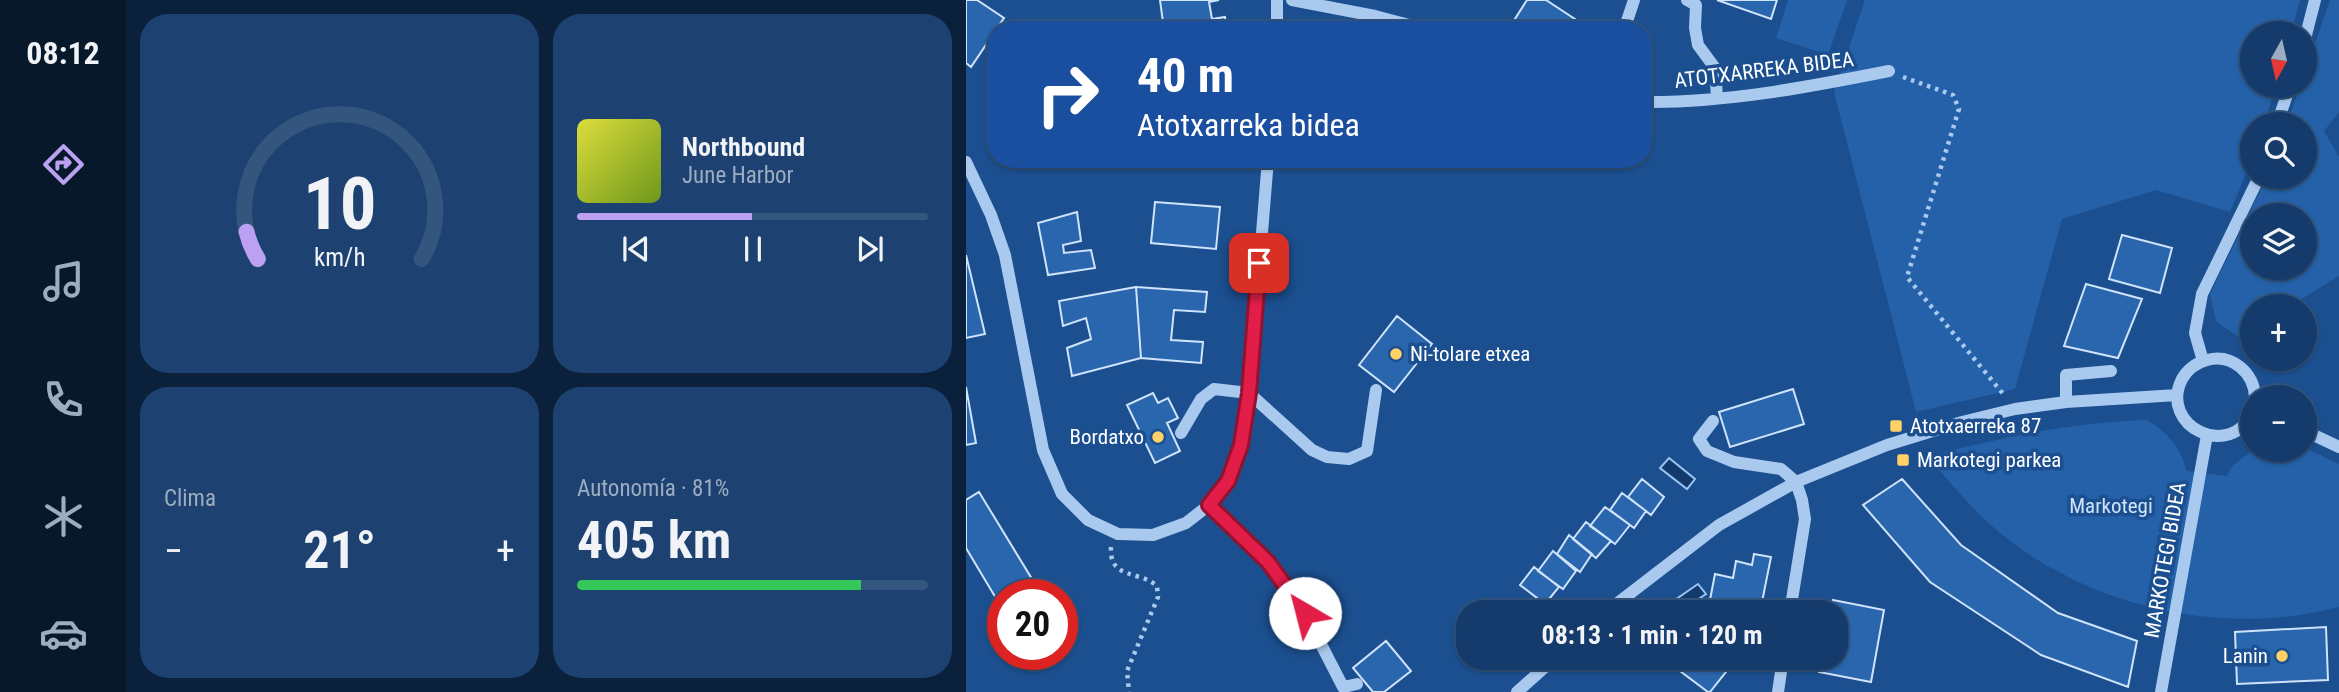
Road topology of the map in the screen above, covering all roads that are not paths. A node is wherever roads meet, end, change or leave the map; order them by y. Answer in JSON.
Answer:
{"nodes":[{"id":1,"x":1277,"y":0,"type":"edge"},
{"id":2,"x":1292,"y":0,"type":"edge"},
{"id":3,"x":1634,"y":0,"type":"edge"},
{"id":4,"x":1687,"y":0,"type":"edge"},
{"id":5,"x":2315,"y":0,"type":"edge"},
{"id":6,"x":1277,"y":21,"type":"edge"},
{"id":7,"x":1394,"y":21,"type":"edge"},
{"id":8,"x":1627,"y":21,"type":"edge"},
{"id":9,"x":2310,"y":21,"type":"edge"},
{"id":10,"x":1889,"y":71,"type":"road end"},
{"id":11,"x":1717,"y":98,"type":"junction"},
{"id":12,"x":1652,"y":102,"type":"edge"},
{"id":13,"x":966,"y":162,"type":"edge"},
{"id":14,"x":1267,"y":168,"type":"edge"},
{"id":15,"x":2253,"y":189,"type":"edge"},
{"id":16,"x":2203,"y":361,"type":"junction"},
{"id":17,"x":2111,"y":371,"type":"dead end"},
{"id":18,"x":2253,"y":385,"type":"edge"},
{"id":19,"x":1376,"y":390,"type":"dead end"},
{"id":20,"x":1249,"y":393,"type":"junction"},
{"id":21,"x":2177,"y":395,"type":"junction"},
{"id":22,"x":2066,"y":402,"type":"junction"},
{"id":23,"x":1713,"y":421,"type":"dead end"},
{"id":24,"x":2240,"y":428,"type":"edge"},
{"id":25,"x":1181,"y":433,"type":"dead end"},
{"id":26,"x":2207,"y":435,"type":"junction"},
{"id":27,"x":2317,"y":436,"type":"edge"},
{"id":28,"x":2339,"y":447,"type":"edge"},
{"id":29,"x":1796,"y":482,"type":"junction"},
{"id":30,"x":1209,"y":505,"type":"junction"},
{"id":31,"x":1622,"y":600,"type":"edge"},
{"id":32,"x":1792,"y":600,"type":"edge"},
{"id":33,"x":1542,"y":670,"type":"edge"},
{"id":34,"x":1781,"y":670,"type":"edge"},
{"id":35,"x":1357,"y":684,"type":"dead end"},
{"id":36,"x":1517,"y":692,"type":"edge"},
{"id":37,"x":1777,"y":692,"type":"edge"},
{"id":38,"x":2161,"y":692,"type":"edge"}],
"edges":[{"from":1,"to":6,"type":"street"},
{"from":2,"to":7,"type":"street"},
{"from":3,"to":8,"type":"street"},
{"from":4,"to":11,"type":"street"},
{"from":5,"to":9,"type":"street"},
{"from":10,"to":11,"type":"street","name":"ATOTXARREKA BIDEA"},
{"from":11,"to":12,"type":"street","name":"ATOTXARREKA BIDEA"},
{"from":13,"to":30,"type":"street"},
{"from":14,"to":20,"type":"street"},
{"from":15,"to":16,"type":"street"},
{"from":16,"to":18,"type":"street"},
{"from":16,"to":21,"type":"street"},
{"from":17,"to":22,"type":"street"},
{"from":19,"to":20,"type":"street"},
{"from":20,"to":25,"type":"street"},
{"from":20,"to":30,"type":"street"},
{"from":21,"to":22,"type":"street"},
{"from":21,"to":26,"type":"street"},
{"from":22,"to":29,"type":"street"},
{"from":23,"to":29,"type":"street"},
{"from":24,"to":26,"type":"street"},
{"from":26,"to":38,"type":"street","name":"MARKOTEGI BIDEA"},
{"from":27,"to":28,"type":"street"},
{"from":29,"to":31,"type":"street"},
{"from":29,"to":32,"type":"street"},
{"from":30,"to":35,"type":"street"},
{"from":33,"to":36,"type":"street"},
{"from":34,"to":37,"type":"street"}]}
